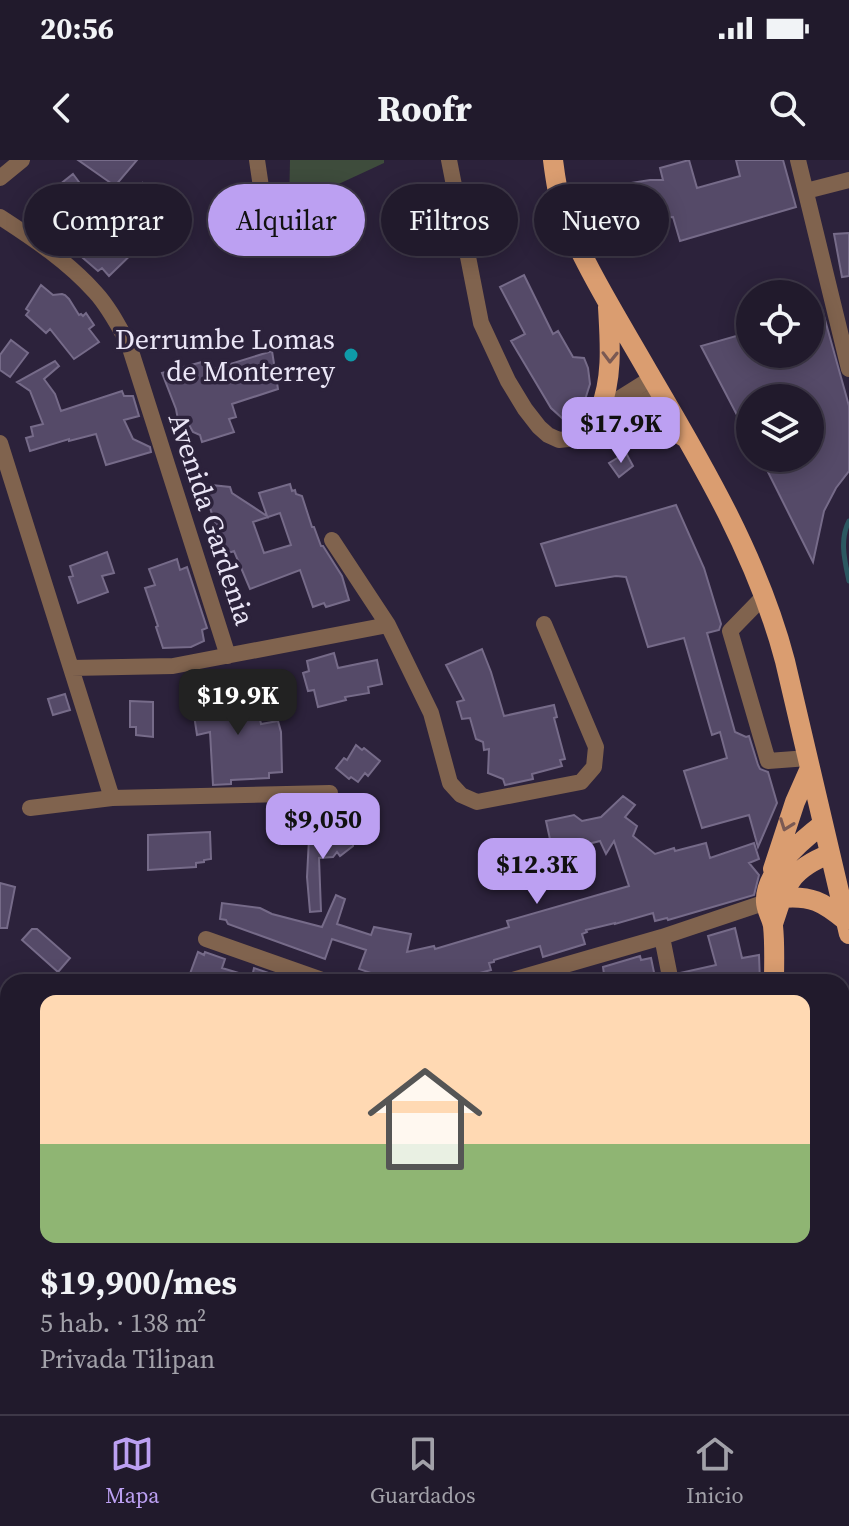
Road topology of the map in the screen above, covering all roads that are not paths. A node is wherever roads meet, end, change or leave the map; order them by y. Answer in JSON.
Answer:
{"nodes":[{"id":1,"x":22,"y":160,"type":"edge"},
{"id":2,"x":257,"y":160,"type":"edge"},
{"id":3,"x":449,"y":160,"type":"edge"},
{"id":4,"x":553,"y":160,"type":"edge"},
{"id":5,"x":798,"y":160,"type":"edge"},
{"id":6,"x":0,"y":178,"type":"edge"},
{"id":7,"x":849,"y":180,"type":"edge"},
{"id":8,"x":261,"y":184,"type":"edge"},
{"id":9,"x":806,"y":191,"type":"junction"},
{"id":10,"x":0,"y":217,"type":"edge"},
{"id":11,"x":608,"y":303,"type":"junction"},
{"id":12,"x":849,"y":369,"type":"edge"},
{"id":13,"x":656,"y":385,"type":"junction"},
{"id":14,"x":604,"y":417,"type":"junction"},
{"id":15,"x":686,"y":438,"type":"junction"},
{"id":16,"x":0,"y":443,"type":"edge"},
{"id":17,"x":332,"y":540,"type":"dead end"},
{"id":18,"x":765,"y":595,"type":"junction"},
{"id":19,"x":544,"y":624,"type":"dead end"},
{"id":20,"x":388,"y":625,"type":"junction"},
{"id":21,"x":228,"y":656,"type":"junction"},
{"id":22,"x":71,"y":668,"type":"junction"},
{"id":23,"x":809,"y":763,"type":"junction"},
{"id":24,"x":330,"y":793,"type":"dead end"},
{"id":25,"x":112,"y":798,"type":"junction"},
{"id":26,"x":30,"y":808,"type":"dead end"},
{"id":27,"x":823,"y":824,"type":"junction"},
{"id":28,"x":830,"y":854,"type":"junction"},
{"id":29,"x":772,"y":895,"type":"junction"},
{"id":30,"x":847,"y":927,"type":"edge"},
{"id":31,"x":662,"y":937,"type":"junction"},
{"id":32,"x":206,"y":939,"type":"dead end"},
{"id":33,"x":305,"y":974,"type":"edge"},
{"id":34,"x":553,"y":974,"type":"edge"},
{"id":35,"x":669,"y":974,"type":"edge"},
{"id":36,"x":774,"y":974,"type":"edge"}],
"edges":[{"from":1,"to":6,"type":"street"},
{"from":2,"to":8,"type":"street"},
{"from":3,"to":14,"type":"street"},
{"from":4,"to":11,"type":"main road"},
{"from":5,"to":9,"type":"street"},
{"from":7,"to":9,"type":"street"},
{"from":9,"to":12,"type":"street"},
{"from":10,"to":21,"type":"street","name":"Avenida Gardenia"},
{"from":11,"to":13,"type":"main road"},
{"from":11,"to":14,"type":"main road","one_way":true},
{"from":13,"to":14,"type":"street"},
{"from":13,"to":15,"type":"main road"},
{"from":14,"to":15,"type":"main road"},
{"from":15,"to":18,"type":"main road"},
{"from":16,"to":22,"type":"street"},
{"from":17,"to":20,"type":"street"},
{"from":18,"to":23,"type":"main road"},
{"from":18,"to":23,"type":"street"},
{"from":19,"to":20,"type":"street"},
{"from":20,"to":21,"type":"street"},
{"from":21,"to":22,"type":"street"},
{"from":22,"to":25,"type":"street"},
{"from":23,"to":27,"type":"main road"},
{"from":23,"to":29,"type":"main road","one_way":true},
{"from":24,"to":25,"type":"street"},
{"from":25,"to":26,"type":"street"},
{"from":27,"to":28,"type":"main road"},
{"from":27,"to":29,"type":"main road"},
{"from":28,"to":29,"type":"main road"},
{"from":28,"to":30,"type":"main road"},
{"from":29,"to":30,"type":"main road"},
{"from":29,"to":31,"type":"street"},
{"from":29,"to":36,"type":"main road"},
{"from":31,"to":34,"type":"street"},
{"from":31,"to":35,"type":"street"},
{"from":32,"to":33,"type":"street"}]}
